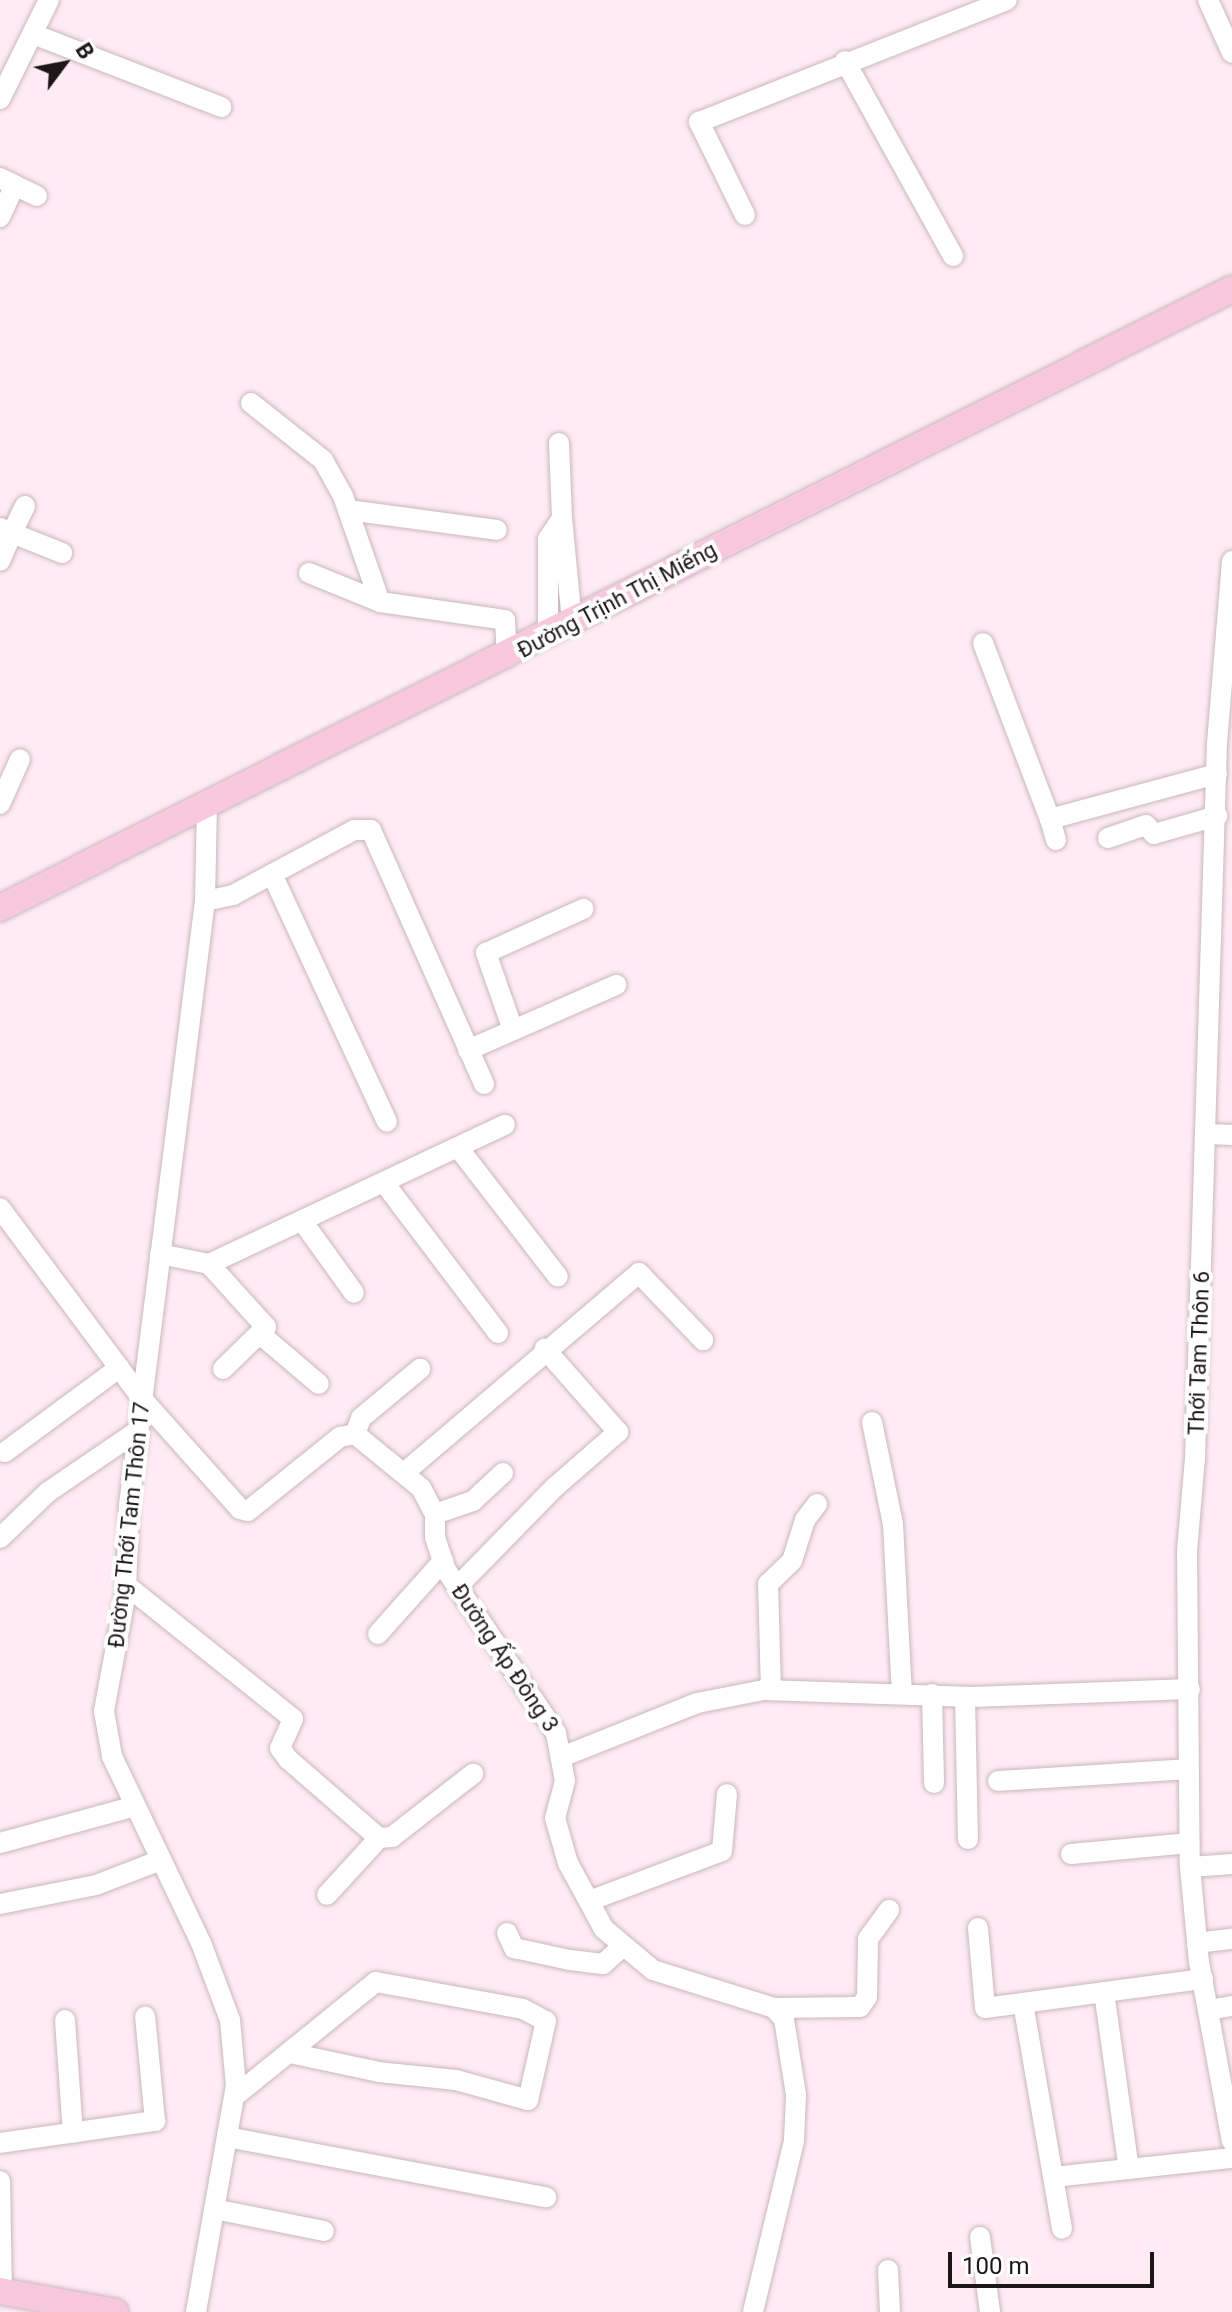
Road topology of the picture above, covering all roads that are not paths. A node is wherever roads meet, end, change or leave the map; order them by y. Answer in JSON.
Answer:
{"nodes":[{"id":1,"x":49,"y":0,"type":"edge"},
{"id":2,"x":1007,"y":0,"type":"edge"},
{"id":3,"x":1208,"y":0,"type":"edge"},
{"id":4,"x":33,"y":34,"type":"junction"},
{"id":5,"x":1230,"y":45,"type":"edge"},
{"id":6,"x":851,"y":59,"type":"junction"},
{"id":7,"x":0,"y":99,"type":"edge"},
{"id":8,"x":221,"y":107,"type":"dead end"},
{"id":9,"x":8,"y":182,"type":"edge"},
{"id":10,"x":37,"y":196,"type":"dead end"},
{"id":11,"x":745,"y":215,"type":"dead end"},
{"id":12,"x":0,"y":217,"type":"edge"},
{"id":13,"x":953,"y":256,"type":"dead end"},
{"id":14,"x":1232,"y":289,"type":"edge"},
{"id":15,"x":251,"y":403,"type":"dead end"},
{"id":16,"x":559,"y":443,"type":"dead end"},
{"id":17,"x":25,"y":506,"type":"dead end"},
{"id":18,"x":348,"y":510,"type":"junction"},
{"id":19,"x":562,"y":518,"type":"junction"},
{"id":20,"x":497,"y":530,"type":"dead end"},
{"id":21,"x":6,"y":531,"type":"edge"},
{"id":22,"x":62,"y":553,"type":"dead end"},
{"id":23,"x":0,"y":561,"type":"edge"},
{"id":24,"x":1232,"y":561,"type":"edge"},
{"id":25,"x":309,"y":573,"type":"dead end"},
{"id":26,"x":380,"y":602,"type":"junction"},
{"id":27,"x":572,"y":622,"type":"junction"},
{"id":28,"x":548,"y":636,"type":"junction"},
{"id":29,"x":983,"y":643,"type":"dead end"},
{"id":30,"x":507,"y":657,"type":"junction"},
{"id":31,"x":1227,"y":700,"type":"edge"},
{"id":32,"x":20,"y":759,"type":"dead end"},
{"id":33,"x":1217,"y":774,"type":"junction"},
{"id":34,"x":0,"y":804,"type":"edge"},
{"id":35,"x":207,"y":806,"type":"junction"},
{"id":36,"x":1217,"y":816,"type":"junction"},
{"id":37,"x":1050,"y":819,"type":"junction"},
{"id":38,"x":1108,"y":838,"type":"dead end"},
{"id":39,"x":1056,"y":840,"type":"dead end"},
{"id":40,"x":272,"y":874,"type":"junction"},
{"id":41,"x":205,"y":901,"type":"junction"},
{"id":42,"x":0,"y":908,"type":"edge"},
{"id":43,"x":583,"y":909,"type":"dead end"},
{"id":44,"x":616,"y":985,"type":"dead end"},
{"id":45,"x":513,"y":1030,"type":"junction"},
{"id":46,"x":468,"y":1050,"type":"junction"},
{"id":47,"x":484,"y":1084,"type":"dead end"},
{"id":48,"x":387,"y":1122,"type":"dead end"},
{"id":49,"x":505,"y":1125,"type":"dead end"},
{"id":50,"x":1207,"y":1134,"type":"junction"},
{"id":51,"x":1232,"y":1135,"type":"edge"},
{"id":52,"x":460,"y":1150,"type":"junction"},
{"id":53,"x":385,"y":1184,"type":"junction"},
{"id":54,"x":0,"y":1208,"type":"edge"},
{"id":55,"x":303,"y":1222,"type":"junction"},
{"id":56,"x":160,"y":1254,"type":"junction"},
{"id":57,"x":209,"y":1264,"type":"junction"},
{"id":58,"x":558,"y":1277,"type":"dead end"},
{"id":59,"x":354,"y":1293,"type":"dead end"},
{"id":60,"x":498,"y":1333,"type":"dead end"},
{"id":61,"x":260,"y":1334,"type":"junction"},
{"id":62,"x":703,"y":1340,"type":"dead end"},
{"id":63,"x":545,"y":1349,"type":"junction"},
{"id":64,"x":119,"y":1368,"type":"junction"},
{"id":65,"x":223,"y":1369,"type":"dead end"},
{"id":66,"x":420,"y":1369,"type":"dead end"},
{"id":67,"x":319,"y":1384,"type":"dead end"},
{"id":68,"x":143,"y":1400,"type":"junction"},
{"id":69,"x":872,"y":1422,"type":"dead end"},
{"id":70,"x":139,"y":1430,"type":"junction"},
{"id":71,"x":355,"y":1434,"type":"junction"},
{"id":72,"x":5,"y":1452,"type":"dead end"},
{"id":73,"x":405,"y":1472,"type":"junction"},
{"id":74,"x":503,"y":1473,"type":"dead end"},
{"id":75,"x":817,"y":1504,"type":"dead end"},
{"id":76,"x":435,"y":1514,"type":"junction"},
{"id":77,"x":1,"y":1536,"type":"edge"},
{"id":78,"x":443,"y":1561,"type":"junction"},
{"id":79,"x":126,"y":1585,"type":"junction"},
{"id":80,"x":457,"y":1587,"type":"junction"},
{"id":81,"x":378,"y":1634,"type":"dead end"},
{"id":82,"x":1190,"y":1689,"type":"junction"},
{"id":83,"x":771,"y":1690,"type":"junction"},
{"id":84,"x":902,"y":1693,"type":"junction"},
{"id":85,"x":932,"y":1694,"type":"junction"},
{"id":86,"x":965,"y":1697,"type":"junction"},
{"id":87,"x":564,"y":1756,"type":"junction"},
{"id":88,"x":1188,"y":1769,"type":"junction"},
{"id":89,"x":473,"y":1774,"type":"dead end"},
{"id":90,"x":998,"y":1781,"type":"dead end"},
{"id":91,"x":934,"y":1783,"type":"dead end"},
{"id":92,"x":727,"y":1794,"type":"dead end"},
{"id":93,"x":135,"y":1806,"type":"junction"},
{"id":94,"x":379,"y":1838,"type":"junction"},
{"id":95,"x":968,"y":1839,"type":"dead end"},
{"id":96,"x":0,"y":1843,"type":"edge"},
{"id":97,"x":1189,"y":1843,"type":"junction"},
{"id":98,"x":1071,"y":1854,"type":"dead end"},
{"id":99,"x":161,"y":1860,"type":"junction"},
{"id":100,"x":1232,"y":1864,"type":"edge"},
{"id":101,"x":1190,"y":1867,"type":"junction"},
{"id":102,"x":327,"y":1895,"type":"dead end"},
{"id":103,"x":589,"y":1901,"type":"junction"},
{"id":104,"x":0,"y":1904,"type":"edge"},
{"id":105,"x":889,"y":1910,"type":"dead end"},
{"id":106,"x":978,"y":1928,"type":"dead end"},
{"id":107,"x":507,"y":1933,"type":"dead end"},
{"id":108,"x":1232,"y":1939,"type":"edge"},
{"id":109,"x":1197,"y":1943,"type":"junction"},
{"id":110,"x":622,"y":1947,"type":"junction"},
{"id":111,"x":1203,"y":1979,"type":"junction"},
{"id":112,"x":1104,"y":1992,"type":"junction"},
{"id":113,"x":1023,"y":2003,"type":"junction"},
{"id":114,"x":1232,"y":2006,"type":"edge"},
{"id":115,"x":774,"y":2008,"type":"junction"},
{"id":116,"x":1209,"y":2010,"type":"junction"},
{"id":117,"x":145,"y":2016,"type":"dead end"},
{"id":118,"x":65,"y":2020,"type":"dead end"},
{"id":119,"x":290,"y":2053,"type":"junction"},
{"id":120,"x":235,"y":2096,"type":"junction"},
{"id":121,"x":73,"y":2133,"type":"junction"},
{"id":122,"x":227,"y":2137,"type":"junction"},
{"id":123,"x":1232,"y":2141,"type":"edge"},
{"id":124,"x":0,"y":2143,"type":"edge"},
{"id":125,"x":1232,"y":2158,"type":"edge"},
{"id":126,"x":1129,"y":2169,"type":"junction"},
{"id":127,"x":1054,"y":2177,"type":"junction"},
{"id":128,"x":0,"y":2181,"type":"edge"},
{"id":129,"x":546,"y":2197,"type":"dead end"},
{"id":130,"x":214,"y":2209,"type":"junction"},
{"id":131,"x":1062,"y":2229,"type":"dead end"},
{"id":132,"x":324,"y":2231,"type":"dead end"},
{"id":133,"x":980,"y":2237,"type":"dead end"},
{"id":134,"x":888,"y":2270,"type":"dead end"},
{"id":135,"x":1,"y":2292,"type":"edge"},
{"id":136,"x":115,"y":2312,"type":"edge"},
{"id":137,"x":196,"y":2312,"type":"edge"},
{"id":138,"x":753,"y":2312,"type":"edge"},
{"id":139,"x":890,"y":2312,"type":"edge"},
{"id":140,"x":990,"y":2312,"type":"edge"}],
"edges":[{"from":1,"to":4,"type":"street"},
{"from":2,"to":6,"type":"street"},
{"from":3,"to":5,"type":"street"},
{"from":4,"to":7,"type":"street"},
{"from":4,"to":8,"type":"street"},
{"from":6,"to":11,"type":"street"},
{"from":6,"to":13,"type":"street"},
{"from":9,"to":10,"type":"street"},
{"from":9,"to":12,"type":"street"},
{"from":14,"to":27,"type":"main road","name":"Đường Trịnh Thị Miếng"},
{"from":15,"to":18,"type":"street"},
{"from":16,"to":19,"type":"street"},
{"from":17,"to":21,"type":"street"},
{"from":18,"to":20,"type":"street"},
{"from":18,"to":26,"type":"street"},
{"from":19,"to":27,"type":"street"},
{"from":19,"to":28,"type":"street"},
{"from":21,"to":22,"type":"street"},
{"from":21,"to":23,"type":"street"},
{"from":24,"to":31,"type":"street","name":"Thới Tam Thôn 6"},
{"from":25,"to":26,"type":"street"},
{"from":26,"to":30,"type":"street"},
{"from":27,"to":28,"type":"main road","name":"Đường Trịnh Thị Miếng"},
{"from":28,"to":30,"type":"main road","name":"Đường Trịnh Thị Miếng"},
{"from":29,"to":37,"type":"street"},
{"from":30,"to":35,"type":"main road","name":"Đường Trịnh Thị Miếng"},
{"from":31,"to":33,"type":"street","name":"Thới Tam Thôn 6"},
{"from":32,"to":34,"type":"street"},
{"from":33,"to":36,"type":"street","name":"Thới Tam Thôn 6"},
{"from":33,"to":37,"type":"street"},
{"from":35,"to":41,"type":"street","name":"Đường Thới Tam Thôn 17"},
{"from":35,"to":42,"type":"main road","name":"Đường Trịnh Thị Miếng"},
{"from":36,"to":38,"type":"street"},
{"from":36,"to":50,"type":"street","name":"Thới Tam Thôn 6"},
{"from":37,"to":39,"type":"street"},
{"from":40,"to":41,"type":"street"},
{"from":40,"to":46,"type":"street"},
{"from":40,"to":48,"type":"street"},
{"from":41,"to":56,"type":"street","name":"Đường Thới Tam Thôn 17"},
{"from":43,"to":45,"type":"street"},
{"from":44,"to":45,"type":"street"},
{"from":45,"to":46,"type":"street"},
{"from":46,"to":47,"type":"street"},
{"from":49,"to":52,"type":"street"},
{"from":50,"to":51,"type":"street"},
{"from":50,"to":82,"type":"street","name":"Thới Tam Thôn 6"},
{"from":52,"to":53,"type":"street"},
{"from":52,"to":58,"type":"street"},
{"from":53,"to":55,"type":"street"},
{"from":53,"to":60,"type":"street"},
{"from":54,"to":64,"type":"street"},
{"from":55,"to":57,"type":"street"},
{"from":55,"to":59,"type":"street"},
{"from":56,"to":57,"type":"street"},
{"from":56,"to":68,"type":"street","name":"Đường Thới Tam Thôn 17"},
{"from":57,"to":61,"type":"street"},
{"from":61,"to":65,"type":"street"},
{"from":61,"to":67,"type":"street"},
{"from":62,"to":63,"type":"street"},
{"from":63,"to":73,"type":"street"},
{"from":63,"to":80,"type":"street"},
{"from":64,"to":68,"type":"street"},
{"from":64,"to":72,"type":"street"},
{"from":66,"to":71,"type":"street"},
{"from":68,"to":70,"type":"street","name":"Đường Thới Tam Thôn 17"},
{"from":68,"to":71,"type":"street"},
{"from":69,"to":84,"type":"street"},
{"from":70,"to":77,"type":"street"},
{"from":70,"to":79,"type":"street","name":"Đường Thới Tam Thôn 17"},
{"from":71,"to":73,"type":"street","name":"Đường Ấp Đông 3"},
{"from":73,"to":76,"type":"street","name":"Đường Ấp Đông 3"},
{"from":74,"to":76,"type":"street"},
{"from":75,"to":83,"type":"street"},
{"from":76,"to":78,"type":"street","name":"Đường Ấp Đông 3"},
{"from":78,"to":80,"type":"street","name":"Đường Ấp Đông 3"},
{"from":78,"to":81,"type":"street"},
{"from":79,"to":93,"type":"street","name":"Đường Thới Tam Thôn 17"},
{"from":79,"to":94,"type":"street"},
{"from":80,"to":87,"type":"street","name":"Đường Ấp Đông 3"},
{"from":82,"to":86,"type":"street"},
{"from":82,"to":88,"type":"street","name":"Thới Tam Thôn 6"},
{"from":83,"to":84,"type":"street"},
{"from":83,"to":87,"type":"street"},
{"from":84,"to":85,"type":"street"},
{"from":85,"to":86,"type":"street"},
{"from":85,"to":91,"type":"street"},
{"from":86,"to":95,"type":"street"},
{"from":87,"to":103,"type":"street","name":"Đường Ấp Đông 3"},
{"from":88,"to":90,"type":"street"},
{"from":88,"to":97,"type":"street","name":"Thới Tam Thôn 6"},
{"from":89,"to":94,"type":"street"},
{"from":92,"to":103,"type":"street"},
{"from":93,"to":96,"type":"street"},
{"from":93,"to":99,"type":"street","name":"Đường Thới Tam Thôn 17"},
{"from":94,"to":102,"type":"street"},
{"from":97,"to":98,"type":"street"},
{"from":97,"to":101,"type":"street","name":"Thới Tam Thôn 6"},
{"from":99,"to":104,"type":"street"},
{"from":99,"to":120,"type":"street","name":"Đường Thới Tam Thôn 17"},
{"from":100,"to":101,"type":"street"},
{"from":101,"to":109,"type":"street","name":"Thới Tam Thôn 6"},
{"from":103,"to":110,"type":"street","name":"Đường Ấp Đông 3"},
{"from":105,"to":115,"type":"street","name":"Đường Ấp Đông 3"},
{"from":106,"to":113,"type":"street"},
{"from":107,"to":110,"type":"street"},
{"from":108,"to":109,"type":"street"},
{"from":109,"to":111,"type":"street","name":"Thới Tam Thôn 6"},
{"from":110,"to":115,"type":"street","name":"Đường Ấp Đông 3"},
{"from":111,"to":112,"type":"street"},
{"from":111,"to":116,"type":"street","name":"Thới Tam Thôn 6"},
{"from":112,"to":113,"type":"street"},
{"from":112,"to":126,"type":"street"},
{"from":113,"to":127,"type":"street"},
{"from":114,"to":116,"type":"street"},
{"from":115,"to":138,"type":"street"},
{"from":116,"to":123,"type":"street","name":"Thới Tam Thôn 6"},
{"from":117,"to":121,"type":"street"},
{"from":118,"to":121,"type":"street"},
{"from":119,"to":119,"type":"street"},
{"from":119,"to":120,"type":"street"},
{"from":120,"to":122,"type":"street","name":"Đường Thới Tam Thôn 17"},
{"from":121,"to":124,"type":"street"},
{"from":122,"to":129,"type":"street"},
{"from":122,"to":130,"type":"street","name":"Đường Thới Tam Thôn 17"},
{"from":125,"to":126,"type":"street"},
{"from":126,"to":127,"type":"street"},
{"from":127,"to":131,"type":"street"},
{"from":128,"to":135,"type":"street"},
{"from":130,"to":132,"type":"street"},
{"from":130,"to":137,"type":"street","name":"Đường Thới Tam Thôn 17"},
{"from":133,"to":140,"type":"street"},
{"from":134,"to":139,"type":"street"},
{"from":135,"to":136,"type":"main road"}]}
